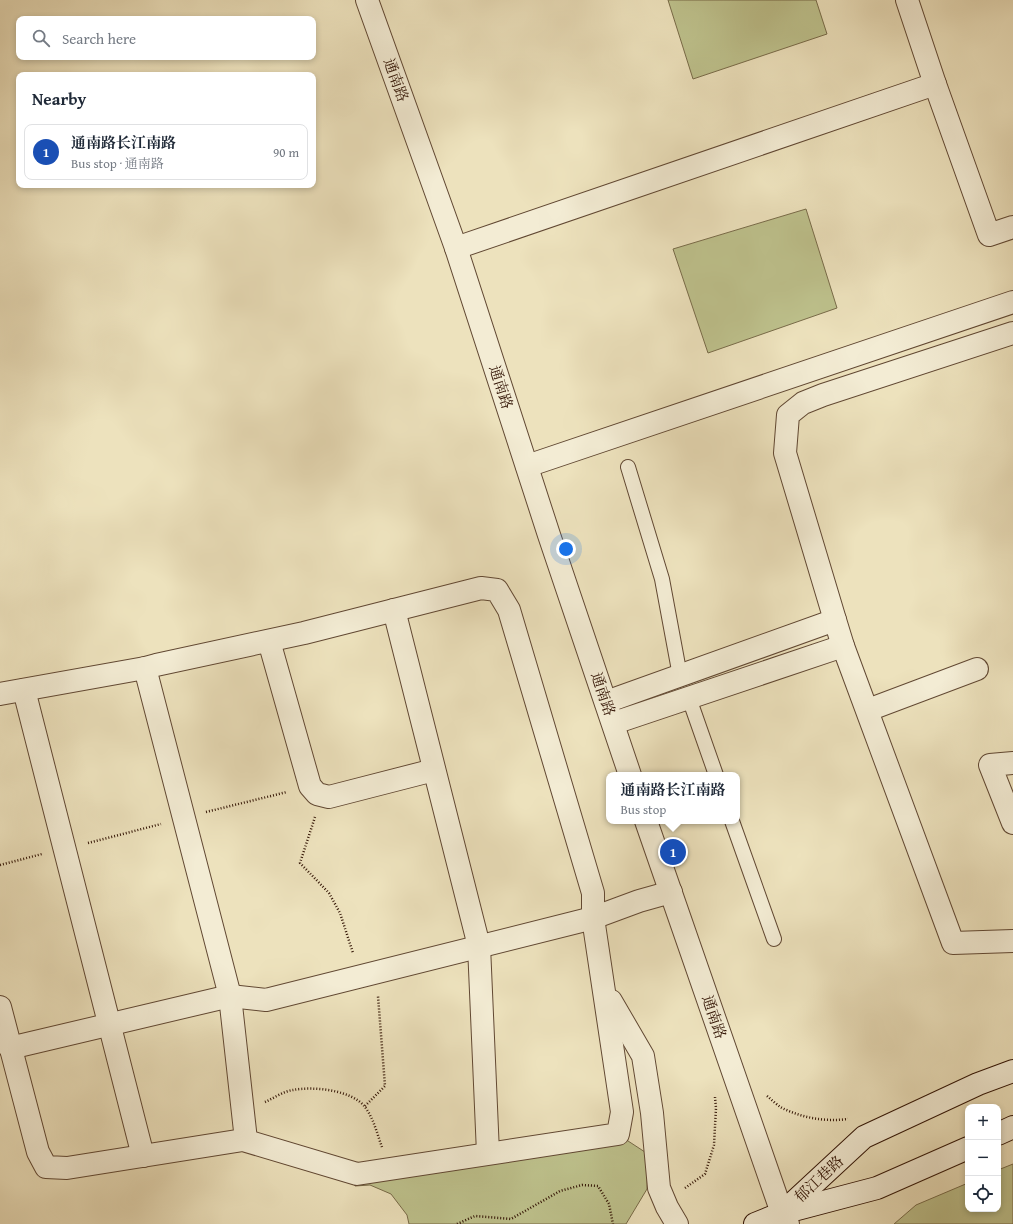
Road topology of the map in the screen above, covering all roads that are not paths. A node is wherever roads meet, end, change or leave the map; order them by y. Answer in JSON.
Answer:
{"nodes":[{"id":1,"x":367,"y":0,"type":"edge"},
{"id":2,"x":906,"y":0,"type":"edge"},
{"id":3,"x":935,"y":84,"type":"junction"},
{"id":4,"x":1013,"y":227,"type":"edge"},
{"id":5,"x":456,"y":248,"type":"junction"},
{"id":6,"x":1013,"y":302,"type":"edge"},
{"id":7,"x":1013,"y":333,"type":"edge"},
{"id":8,"x":527,"y":466,"type":"junction"},
{"id":9,"x":628,"y":467,"type":"dead end"},
{"id":10,"x":394,"y":610,"type":"junction"},
{"id":11,"x":835,"y":620,"type":"junction"},
{"id":12,"x":268,"y":641,"type":"junction"},
{"id":13,"x":843,"y":646,"type":"junction"},
{"id":14,"x":145,"y":668,"type":"junction"},
{"id":15,"x":977,"y":669,"type":"dead end"},
{"id":16,"x":680,"y":676,"type":"junction"},
{"id":17,"x":24,"y":690,"type":"junction"},
{"id":18,"x":0,"y":694,"type":"edge"},
{"id":19,"x":689,"y":698,"type":"junction"},
{"id":20,"x":606,"y":702,"type":"junction"},
{"id":21,"x":868,"y":710,"type":"junction"},
{"id":22,"x":614,"y":724,"type":"junction"},
{"id":23,"x":1013,"y":763,"type":"edge"},
{"id":24,"x":434,"y":770,"type":"junction"},
{"id":25,"x":629,"y":772,"type":"edge"},
{"id":26,"x":715,"y":772,"type":"edge"},
{"id":27,"x":1013,"y":823,"type":"edge"},
{"id":28,"x":647,"y":824,"type":"edge"},
{"id":29,"x":733,"y":824,"type":"edge"},
{"id":30,"x":671,"y":892,"type":"junction"},
{"id":31,"x":594,"y":918,"type":"junction"},
{"id":32,"x":774,"y":939,"type":"dead end"},
{"id":33,"x":1013,"y":941,"type":"edge"},
{"id":34,"x":479,"y":946,"type":"junction"},
{"id":35,"x":605,"y":992,"type":"junction"},
{"id":36,"x":230,"y":996,"type":"junction"},
{"id":37,"x":0,"y":1007,"type":"edge"},
{"id":38,"x":110,"y":1025,"type":"junction"},
{"id":39,"x":10,"y":1048,"type":"junction"},
{"id":40,"x":1013,"y":1070,"type":"edge"},
{"id":41,"x":1013,"y":1127,"type":"edge"},
{"id":42,"x":1001,"y":1133,"type":"edge"},
{"id":43,"x":246,"y":1140,"type":"junction"},
{"id":44,"x":965,"y":1149,"type":"edge"},
{"id":45,"x":488,"y":1154,"type":"junction"},
{"id":46,"x":143,"y":1156,"type":"junction"},
{"id":47,"x":672,"y":1216,"type":"edge"},
{"id":48,"x":785,"y":1218,"type":"edge"},
{"id":49,"x":755,"y":1224,"type":"edge"}],
"edges":[{"from":1,"to":5,"type":"street","name":"通南路"},
{"from":2,"to":3,"type":"street"},
{"from":3,"to":4,"type":"street"},
{"from":3,"to":5,"type":"street"},
{"from":5,"to":8,"type":"street","name":"通南路"},
{"from":6,"to":8,"type":"street"},
{"from":7,"to":11,"type":"street"},
{"from":8,"to":20,"type":"street","name":"通南路"},
{"from":9,"to":16,"type":"lane"},
{"from":10,"to":12,"type":"street"},
{"from":10,"to":24,"type":"street"},
{"from":10,"to":31,"type":"street"},
{"from":11,"to":13,"type":"street"},
{"from":11,"to":16,"type":"street"},
{"from":12,"to":14,"type":"street"},
{"from":12,"to":24,"type":"street"},
{"from":13,"to":19,"type":"street"},
{"from":13,"to":21,"type":"street"},
{"from":14,"to":17,"type":"street"},
{"from":14,"to":36,"type":"street"},
{"from":15,"to":21,"type":"street"},
{"from":16,"to":20,"type":"street"},
{"from":17,"to":18,"type":"street"},
{"from":17,"to":38,"type":"street"},
{"from":19,"to":22,"type":"street"},
{"from":19,"to":26,"type":"lane"},
{"from":20,"to":22,"type":"street","name":"通南路"},
{"from":21,"to":33,"type":"street"},
{"from":22,"to":25,"type":"street","name":"通南路"},
{"from":23,"to":27,"type":"street"},
{"from":24,"to":34,"type":"street"},
{"from":28,"to":30,"type":"street","name":"通南路"},
{"from":29,"to":32,"type":"lane"},
{"from":30,"to":31,"type":"street"},
{"from":30,"to":48,"type":"street","name":"通南路"},
{"from":31,"to":34,"type":"street"},
{"from":31,"to":35,"type":"street"},
{"from":34,"to":36,"type":"street"},
{"from":34,"to":45,"type":"street"},
{"from":35,"to":45,"type":"street"},
{"from":35,"to":47,"type":"street"},
{"from":36,"to":38,"type":"street"},
{"from":36,"to":43,"type":"street"},
{"from":37,"to":39,"type":"street"},
{"from":38,"to":39,"type":"street"},
{"from":38,"to":46,"type":"street"},
{"from":39,"to":46,"type":"street"},
{"from":40,"to":48,"type":"street","name":"郁江巷路"},
{"from":41,"to":42,"type":"street"},
{"from":43,"to":45,"type":"street"},
{"from":43,"to":46,"type":"street"},
{"from":44,"to":48,"type":"street","name":"郁江巷路"},
{"from":48,"to":49,"type":"street"}]}
